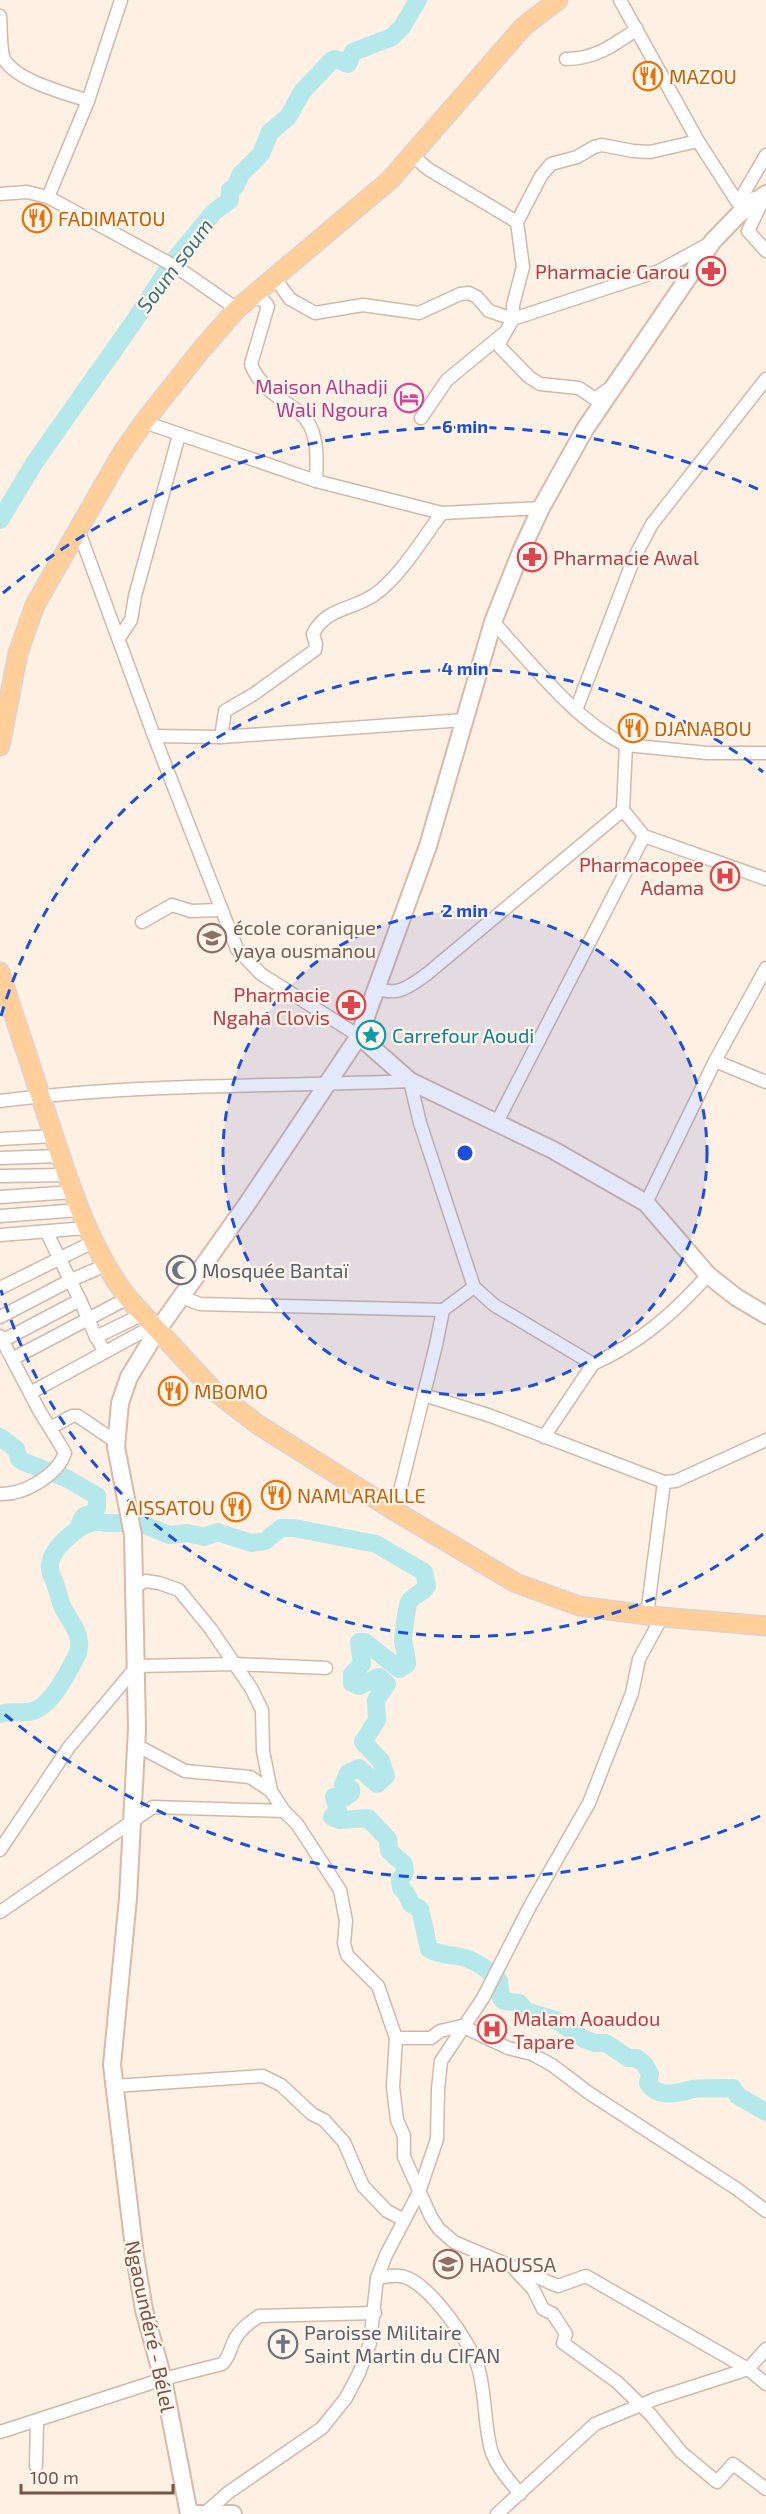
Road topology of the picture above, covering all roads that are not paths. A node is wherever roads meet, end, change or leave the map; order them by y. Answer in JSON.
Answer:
{"nodes":[{"id":1,"x":121,"y":0,"type":"edge"},
{"id":2,"x":558,"y":0,"type":"edge"},
{"id":3,"x":620,"y":0,"type":"edge"},
{"id":4,"x":0,"y":16,"type":"edge"},
{"id":5,"x":637,"y":29,"type":"junction"},
{"id":6,"x":566,"y":59,"type":"dead end"},
{"id":7,"x":88,"y":101,"type":"junction"},
{"id":8,"x":698,"y":141,"type":"junction"},
{"id":9,"x":766,"y":155,"type":"edge"},
{"id":10,"x":413,"y":156,"type":"junction"},
{"id":11,"x":0,"y":194,"type":"edge"},
{"id":12,"x":766,"y":194,"type":"edge"},
{"id":13,"x":48,"y":197,"type":"junction"},
{"id":14,"x":738,"y":204,"type":"junction"},
{"id":15,"x":517,"y":222,"type":"junction"},
{"id":16,"x":713,"y":241,"type":"junction"},
{"id":17,"x":766,"y":251,"type":"edge"},
{"id":18,"x":273,"y":277,"type":"junction"},
{"id":19,"x":252,"y":295,"type":"junction"},
{"id":20,"x":237,"y":309,"type":"junction"},
{"id":21,"x":511,"y":324,"type":"junction"},
{"id":22,"x":766,"y":379,"type":"edge"},
{"id":23,"x":618,"y":382,"type":"junction"},
{"id":24,"x":421,"y":418,"type":"dead end"},
{"id":25,"x":144,"y":422,"type":"junction"},
{"id":26,"x":178,"y":435,"type":"junction"},
{"id":27,"x":316,"y":481,"type":"junction"},
{"id":28,"x":541,"y":508,"type":"junction"},
{"id":29,"x":442,"y":513,"type":"junction"},
{"id":30,"x":78,"y":529,"type":"junction"},
{"id":31,"x":493,"y":622,"type":"junction"},
{"id":32,"x":119,"y":638,"type":"junction"},
{"id":33,"x":576,"y":710,"type":"junction"},
{"id":34,"x":464,"y":720,"type":"junction"},
{"id":35,"x":154,"y":736,"type":"junction"},
{"id":36,"x":221,"y":736,"type":"junction"},
{"id":37,"x":626,"y":745,"type":"junction"},
{"id":38,"x":0,"y":746,"type":"edge"},
{"id":39,"x":766,"y":753,"type":"edge"},
{"id":40,"x":623,"y":810,"type":"junction"},
{"id":41,"x":644,"y":836,"type":"junction"},
{"id":42,"x":766,"y":879,"type":"edge"},
{"id":43,"x":221,"y":910,"type":"junction"},
{"id":44,"x":142,"y":922,"type":"dead end"},
{"id":45,"x":766,"y":968,"type":"edge"},
{"id":46,"x":0,"y":972,"type":"edge"},
{"id":47,"x":377,"y":988,"type":"junction"},
{"id":48,"x":359,"y":1036,"type":"junction"},
{"id":49,"x":715,"y":1060,"type":"junction"},
{"id":50,"x":410,"y":1081,"type":"junction"},
{"id":51,"x":766,"y":1082,"type":"edge"},
{"id":52,"x":328,"y":1085,"type":"junction"},
{"id":53,"x":41,"y":1095,"type":"junction"},
{"id":54,"x":0,"y":1101,"type":"edge"},
{"id":55,"x":496,"y":1124,"type":"junction"},
{"id":56,"x":54,"y":1137,"type":"junction"},
{"id":57,"x":0,"y":1139,"type":"edge"},
{"id":58,"x":61,"y":1156,"type":"junction"},
{"id":59,"x":0,"y":1158,"type":"edge"},
{"id":60,"x":67,"y":1175,"type":"junction"},
{"id":61,"x":0,"y":1176,"type":"edge"},
{"id":62,"x":73,"y":1192,"type":"junction"},
{"id":63,"x":0,"y":1197,"type":"edge"},
{"id":64,"x":646,"y":1203,"type":"junction"},
{"id":65,"x":79,"y":1210,"type":"junction"},
{"id":66,"x":0,"y":1216,"type":"edge"},
{"id":67,"x":47,"y":1233,"type":"junction"},
{"id":68,"x":0,"y":1235,"type":"edge"},
{"id":69,"x":90,"y":1235,"type":"junction"},
{"id":70,"x":60,"y":1258,"type":"junction"},
{"id":71,"x":106,"y":1265,"type":"junction"},
{"id":72,"x":708,"y":1275,"type":"junction"},
{"id":73,"x":71,"y":1280,"type":"junction"},
{"id":74,"x":474,"y":1287,"type":"junction"},
{"id":75,"x":0,"y":1288,"type":"edge"},
{"id":76,"x":181,"y":1297,"type":"junction"},
{"id":77,"x":128,"y":1298,"type":"junction"},
{"id":78,"x":81,"y":1300,"type":"junction"},
{"id":79,"x":442,"y":1310,"type":"junction"},
{"id":80,"x":766,"y":1315,"type":"edge"},
{"id":81,"x":0,"y":1317,"type":"edge"},
{"id":82,"x":88,"y":1318,"type":"junction"},
{"id":83,"x":150,"y":1324,"type":"junction"},
{"id":84,"x":96,"y":1337,"type":"junction"},
{"id":85,"x":1,"y":1339,"type":"edge"},
{"id":86,"x":105,"y":1352,"type":"junction"},
{"id":87,"x":14,"y":1358,"type":"junction"},
{"id":88,"x":593,"y":1364,"type":"junction"},
{"id":89,"x":30,"y":1393,"type":"junction"},
{"id":90,"x":424,"y":1395,"type":"junction"},
{"id":91,"x":50,"y":1428,"type":"junction"},
{"id":92,"x":544,"y":1437,"type":"junction"},
{"id":93,"x":766,"y":1440,"type":"edge"},
{"id":94,"x":116,"y":1442,"type":"junction"},
{"id":95,"x":664,"y":1482,"type":"junction"},
{"id":96,"x":0,"y":1494,"type":"edge"},
{"id":97,"x":394,"y":1511,"type":"junction"},
{"id":98,"x":136,"y":1586,"type":"junction"},
{"id":99,"x":655,"y":1616,"type":"junction"},
{"id":100,"x":766,"y":1626,"type":"edge"},
{"id":101,"x":236,"y":1664,"type":"junction"},
{"id":102,"x":137,"y":1666,"type":"junction"},
{"id":103,"x":326,"y":1668,"type":"dead end"},
{"id":104,"x":136,"y":1745,"type":"junction"},
{"id":105,"x":271,"y":1791,"type":"junction"},
{"id":106,"x":284,"y":1811,"type":"junction"},
{"id":107,"x":133,"y":1819,"type":"junction"},
{"id":108,"x":0,"y":1850,"type":"edge"},
{"id":109,"x":0,"y":1912,"type":"edge"},
{"id":110,"x":462,"y":2026,"type":"junction"},
{"id":111,"x":396,"y":2038,"type":"junction"},
{"id":112,"x":114,"y":2086,"type":"junction"},
{"id":113,"x":419,"y":2192,"type":"junction"},
{"id":114,"x":766,"y":2211,"type":"edge"},
{"id":115,"x":404,"y":2220,"type":"junction"},
{"id":116,"x":510,"y":2266,"type":"junction"},
{"id":117,"x":377,"y":2278,"type":"junction"},
{"id":118,"x":375,"y":2313,"type":"junction"},
{"id":119,"x":766,"y":2349,"type":"edge"},
{"id":120,"x":748,"y":2369,"type":"junction"},
{"id":121,"x":163,"y":2379,"type":"junction"},
{"id":122,"x":766,"y":2384,"type":"edge"},
{"id":123,"x":640,"y":2404,"type":"junction"},
{"id":124,"x":37,"y":2421,"type":"junction"},
{"id":125,"x":0,"y":2432,"type":"edge"},
{"id":126,"x":36,"y":2466,"type":"dead end"},
{"id":127,"x":766,"y":2489,"type":"edge"},
{"id":128,"x":520,"y":2494,"type":"junction"},
{"id":129,"x":196,"y":2514,"type":"edge"},
{"id":130,"x":233,"y":2514,"type":"edge"},
{"id":131,"x":497,"y":2514,"type":"edge"}],
"edges":[{"from":1,"to":7,"type":"street"},
{"from":2,"to":10,"type":"main road"},
{"from":3,"to":5,"type":"street"},
{"from":4,"to":7,"type":"street"},
{"from":5,"to":6,"type":"street"},
{"from":5,"to":8,"type":"street"},
{"from":7,"to":13,"type":"street"},
{"from":8,"to":14,"type":"street"},
{"from":8,"to":15,"type":"street"},
{"from":9,"to":14,"type":"street"},
{"from":10,"to":15,"type":"street"},
{"from":10,"to":18,"type":"main road"},
{"from":11,"to":13,"type":"street"},
{"from":12,"to":14,"type":"street"},
{"from":12,"to":16,"type":"main road","name":"Ngaoundéré - Bélel"},
{"from":12,"to":17,"type":"street"},
{"from":13,"to":20,"type":"street"},
{"from":15,"to":21,"type":"street"},
{"from":16,"to":21,"type":"street"},
{"from":16,"to":23,"type":"main road","name":"Ngaoundéré - Bélel"},
{"from":18,"to":19,"type":"main road"},
{"from":18,"to":21,"type":"street"},
{"from":19,"to":20,"type":"main road"},
{"from":19,"to":27,"type":"street"},
{"from":20,"to":25,"type":"main road"},
{"from":21,"to":23,"type":"street"},
{"from":21,"to":24,"type":"street"},
{"from":22,"to":33,"type":"street"},
{"from":23,"to":28,"type":"main road","name":"Ngaoundéré - Bélel"},
{"from":25,"to":26,"type":"street"},
{"from":25,"to":30,"type":"main road"},
{"from":26,"to":27,"type":"street"},
{"from":26,"to":32,"type":"street"},
{"from":27,"to":29,"type":"street"},
{"from":28,"to":29,"type":"street"},
{"from":28,"to":31,"type":"main road","name":"Ngaoundéré - Bélel"},
{"from":29,"to":36,"type":"street"},
{"from":30,"to":32,"type":"street"},
{"from":30,"to":38,"type":"main road"},
{"from":31,"to":33,"type":"street"},
{"from":31,"to":34,"type":"main road","name":"Ngaoundéré - Bélel"},
{"from":32,"to":35,"type":"street"},
{"from":33,"to":37,"type":"street"},
{"from":34,"to":36,"type":"street"},
{"from":34,"to":47,"type":"main road","name":"Ngaoundéré - Bélel"},
{"from":35,"to":36,"type":"street"},
{"from":35,"to":43,"type":"street"},
{"from":37,"to":39,"type":"street"},
{"from":37,"to":40,"type":"street"},
{"from":40,"to":41,"type":"street"},
{"from":40,"to":47,"type":"street"},
{"from":41,"to":42,"type":"street"},
{"from":41,"to":55,"type":"street"},
{"from":43,"to":44,"type":"street"},
{"from":43,"to":48,"type":"street"},
{"from":45,"to":49,"type":"street"},
{"from":46,"to":53,"type":"main road"},
{"from":47,"to":48,"type":"main road","name":"Ngaoundéré - Bélel"},
{"from":48,"to":50,"type":"main road"},
{"from":48,"to":52,"type":"main road","name":"Ngaoundéré - Bélel"},
{"from":49,"to":51,"type":"street"},
{"from":49,"to":64,"type":"street"},
{"from":50,"to":52,"type":"street"},
{"from":50,"to":55,"type":"main road"},
{"from":50,"to":74,"type":"street"},
{"from":52,"to":53,"type":"street"},
{"from":52,"to":76,"type":"main road","name":"Ngaoundéré - Bélel"},
{"from":53,"to":54,"type":"street"},
{"from":53,"to":56,"type":"main road"},
{"from":55,"to":64,"type":"main road"},
{"from":56,"to":57,"type":"street"},
{"from":56,"to":58,"type":"main road"},
{"from":58,"to":59,"type":"street"},
{"from":58,"to":60,"type":"main road"},
{"from":60,"to":61,"type":"street"},
{"from":60,"to":62,"type":"main road"},
{"from":62,"to":63,"type":"street"},
{"from":62,"to":65,"type":"main road"},
{"from":64,"to":72,"type":"main road"},
{"from":65,"to":66,"type":"street"},
{"from":65,"to":69,"type":"main road"},
{"from":67,"to":68,"type":"street"},
{"from":67,"to":69,"type":"street"},
{"from":67,"to":70,"type":"street"},
{"from":69,"to":70,"type":"street"},
{"from":69,"to":71,"type":"main road"},
{"from":70,"to":73,"type":"street"},
{"from":70,"to":75,"type":"street"},
{"from":71,"to":73,"type":"street"},
{"from":71,"to":77,"type":"main road"},
{"from":72,"to":80,"type":"main road"},
{"from":72,"to":88,"type":"street"},
{"from":73,"to":78,"type":"street"},
{"from":73,"to":81,"type":"street"},
{"from":74,"to":79,"type":"street"},
{"from":74,"to":88,"type":"street"},
{"from":76,"to":79,"type":"street"},
{"from":76,"to":83,"type":"main road","name":"Ngaoundéré - Bélel"},
{"from":77,"to":82,"type":"street"},
{"from":77,"to":83,"type":"main road"},
{"from":78,"to":82,"type":"street"},
{"from":78,"to":85,"type":"street"},
{"from":79,"to":90,"type":"street"},
{"from":82,"to":84,"type":"street"},
{"from":82,"to":87,"type":"street"},
{"from":83,"to":84,"type":"street"},
{"from":83,"to":86,"type":"street"},
{"from":83,"to":94,"type":"main road","name":"Ngaoundéré - Bélel"},
{"from":83,"to":97,"type":"main road"},
{"from":84,"to":86,"type":"street"},
{"from":85,"to":87,"type":"street"},
{"from":86,"to":89,"type":"street"},
{"from":87,"to":89,"type":"street"},
{"from":88,"to":92,"type":"street"},
{"from":89,"to":91,"type":"street"},
{"from":90,"to":92,"type":"street"},
{"from":90,"to":97,"type":"street"},
{"from":91,"to":94,"type":"street"},
{"from":91,"to":96,"type":"street"},
{"from":92,"to":95,"type":"street"},
{"from":93,"to":95,"type":"street"},
{"from":94,"to":98,"type":"main road","name":"Ngaoundéré - Bélel"},
{"from":95,"to":99,"type":"street"},
{"from":97,"to":99,"type":"main road"},
{"from":98,"to":101,"type":"street"},
{"from":98,"to":102,"type":"main road","name":"Ngaoundéré - Bélel"},
{"from":99,"to":100,"type":"main road"},
{"from":99,"to":110,"type":"street"},
{"from":101,"to":102,"type":"street"},
{"from":101,"to":103,"type":"street"},
{"from":101,"to":105,"type":"street"},
{"from":102,"to":104,"type":"main road","name":"Ngaoundéré - Bélel"},
{"from":102,"to":108,"type":"street"},
{"from":104,"to":105,"type":"street"},
{"from":104,"to":107,"type":"main road","name":"Ngaoundéré - Bélel"},
{"from":105,"to":106,"type":"street"},
{"from":106,"to":107,"type":"street"},
{"from":106,"to":111,"type":"street"},
{"from":107,"to":109,"type":"street"},
{"from":107,"to":112,"type":"main road","name":"Ngaoundéré - Bélel"},
{"from":110,"to":111,"type":"street"},
{"from":110,"to":113,"type":"street"},
{"from":110,"to":114,"type":"street"},
{"from":111,"to":113,"type":"street"},
{"from":112,"to":115,"type":"street"},
{"from":112,"to":121,"type":"main road","name":"Ngaoundéré - Bélel"},
{"from":113,"to":115,"type":"street"},
{"from":113,"to":116,"type":"street"},
{"from":115,"to":117,"type":"street"},
{"from":116,"to":120,"type":"street"},
{"from":116,"to":123,"type":"street"},
{"from":117,"to":118,"type":"street"},
{"from":117,"to":128,"type":"street"},
{"from":118,"to":121,"type":"street"},
{"from":118,"to":129,"type":"street"},
{"from":119,"to":120,"type":"street"},
{"from":120,"to":122,"type":"street"},
{"from":120,"to":123,"type":"street"},
{"from":121,"to":124,"type":"street"},
{"from":121,"to":129,"type":"main road","name":"Ngaoundéré - Bélel"},
{"from":123,"to":127,"type":"street"},
{"from":123,"to":128,"type":"street"},
{"from":124,"to":125,"type":"street"},
{"from":124,"to":126,"type":"street"},
{"from":128,"to":131,"type":"street"},
{"from":129,"to":130,"type":"main road"}]}
